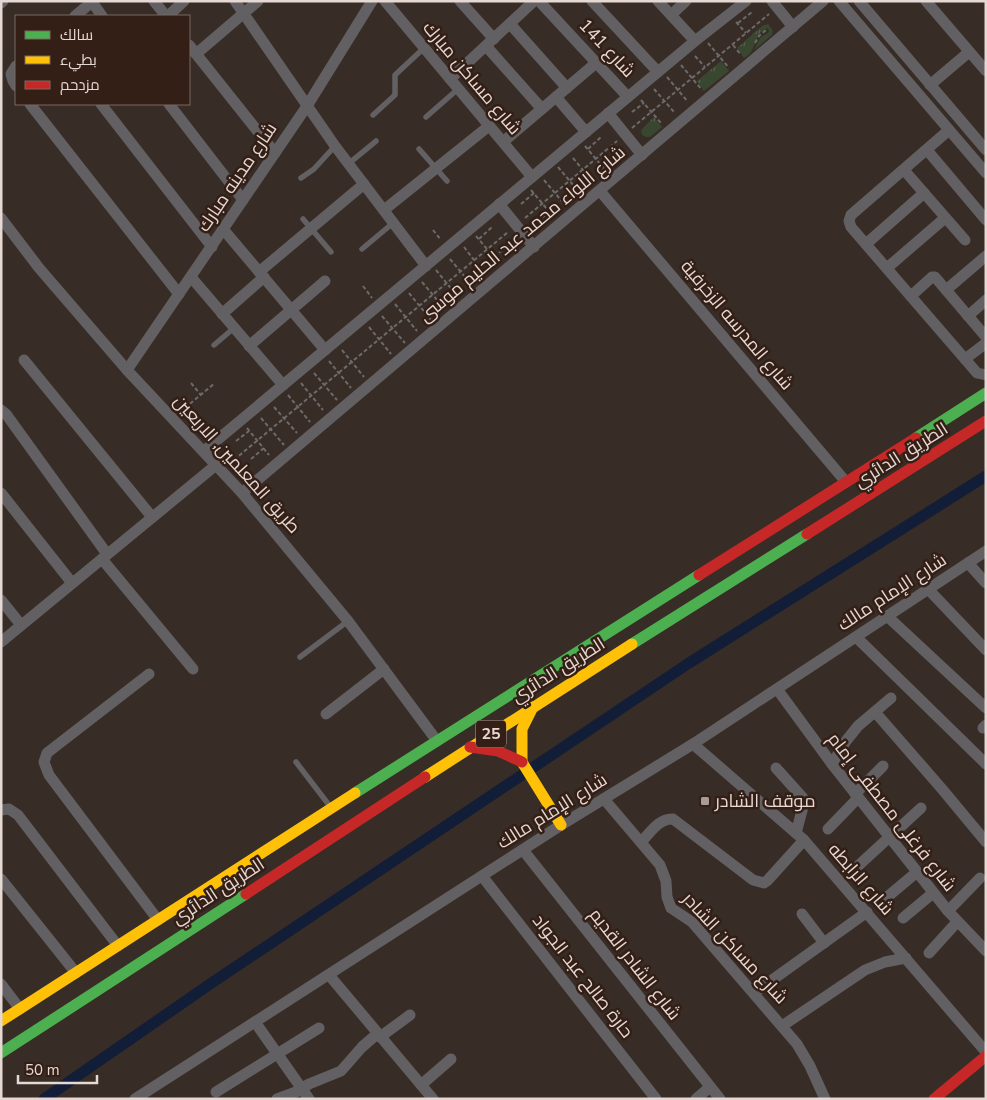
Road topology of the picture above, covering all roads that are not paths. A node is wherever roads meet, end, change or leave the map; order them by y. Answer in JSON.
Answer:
{"nodes":[{"id":1,"x":154,"y":1,"type":"edge"},
{"id":2,"x":184,"y":1,"type":"edge"},
{"id":3,"x":235,"y":1,"type":"edge"},
{"id":4,"x":258,"y":1,"type":"edge"},
{"id":5,"x":372,"y":1,"type":"edge"},
{"id":6,"x":385,"y":1,"type":"edge"},
{"id":7,"x":460,"y":1,"type":"edge"},
{"id":8,"x":534,"y":1,"type":"edge"},
{"id":9,"x":539,"y":1,"type":"edge"},
{"id":10,"x":592,"y":1,"type":"edge"},
{"id":11,"x":658,"y":1,"type":"edge"},
{"id":12,"x":686,"y":1,"type":"edge"},
{"id":13,"x":746,"y":1,"type":"edge"},
{"id":14,"x":823,"y":1,"type":"edge"},
{"id":15,"x":839,"y":1,"type":"edge"},
{"id":16,"x":859,"y":1,"type":"edge"},
{"id":17,"x":926,"y":1,"type":"edge"},
{"id":18,"x":92,"y":2,"type":"edge"},
{"id":19,"x":775,"y":4,"type":"edge"},
{"id":20,"x":244,"y":14,"type":"junction"},
{"id":21,"x":76,"y":15,"type":"edge"},
{"id":22,"x":101,"y":15,"type":"edge"},
{"id":23,"x":166,"y":15,"type":"edge"},
{"id":24,"x":168,"y":15,"type":"edge"},
{"id":25,"x":671,"y":15,"type":"junction"},
{"id":26,"x":510,"y":24,"type":"junction"},
{"id":27,"x":794,"y":26,"type":"junction"},
{"id":28,"x":695,"y":41,"type":"junction"},
{"id":29,"x":490,"y":43,"type":"junction"},
{"id":30,"x":424,"y":48,"type":"junction"},
{"id":31,"x":192,"y":49,"type":"edge"},
{"id":32,"x":969,"y":52,"type":"junction"},
{"id":33,"x":596,"y":63,"type":"junction"},
{"id":34,"x":15,"y":68,"type":"edge"},
{"id":35,"x":659,"y":71,"type":"junction"},
{"id":36,"x":986,"y":71,"type":"edge"},
{"id":37,"x":450,"y":79,"type":"junction"},
{"id":38,"x":15,"y":84,"type":"edge"},
{"id":39,"x":930,"y":85,"type":"junction"},
{"id":40,"x":567,"y":88,"type":"junction"},
{"id":41,"x":458,"y":89,"type":"junction"},
{"id":42,"x":631,"y":94,"type":"junction"},
{"id":43,"x":556,"y":97,"type":"junction"},
{"id":44,"x":31,"y":105,"type":"edge"},
{"id":45,"x":101,"y":105,"type":"edge"},
{"id":46,"x":170,"y":105,"type":"edge"},
{"id":47,"x":307,"y":106,"type":"junction"},
{"id":48,"x":542,"y":109,"type":"junction"},
{"id":49,"x":608,"y":113,"type":"junction"},
{"id":50,"x":373,"y":115,"type":"dead end"},
{"id":51,"x":426,"y":117,"type":"dead end"},
{"id":52,"x":489,"y":126,"type":"junction"},
{"id":53,"x":949,"y":130,"type":"junction"},
{"id":54,"x":583,"y":135,"type":"junction"},
{"id":55,"x":376,"y":141,"type":"dead end"},
{"id":56,"x":503,"y":142,"type":"junction"},
{"id":57,"x":335,"y":146,"type":"junction"},
{"id":58,"x":419,"y":149,"type":"dead end"},
{"id":59,"x":927,"y":150,"type":"junction"},
{"id":60,"x":986,"y":150,"type":"edge"},
{"id":61,"x":276,"y":153,"type":"junction"},
{"id":62,"x":642,"y":155,"type":"junction"},
{"id":63,"x":348,"y":164,"type":"junction"},
{"id":64,"x":436,"y":168,"type":"junction"},
{"id":65,"x":904,"y":170,"type":"junction"},
{"id":66,"x":986,"y":173,"type":"edge"},
{"id":67,"x":532,"y":177,"type":"junction"},
{"id":68,"x":301,"y":178,"type":"dead end"},
{"id":69,"x":447,"y":181,"type":"dead end"},
{"id":70,"x":364,"y":184,"type":"junction"},
{"id":71,"x":600,"y":191,"type":"junction"},
{"id":72,"x":924,"y":193,"type":"junction"},
{"id":73,"x":243,"y":200,"type":"junction"},
{"id":74,"x":499,"y":204,"type":"junction"},
{"id":75,"x":384,"y":210,"type":"junction"},
{"id":76,"x":1,"y":218,"type":"edge"},
{"id":77,"x":945,"y":218,"type":"junction"},
{"id":78,"x":303,"y":219,"type":"dead end"},
{"id":79,"x":986,"y":220,"type":"edge"},
{"id":80,"x":394,"y":223,"type":"junction"},
{"id":81,"x":223,"y":229,"type":"junction"},
{"id":82,"x":311,"y":229,"type":"junction"},
{"id":83,"x":965,"y":240,"type":"dead end"},
{"id":84,"x":866,"y":244,"type":"junction"},
{"id":85,"x":212,"y":247,"type":"junction"},
{"id":86,"x":534,"y":247,"type":"junction"},
{"id":87,"x":362,"y":249,"type":"dead end"},
{"id":88,"x":331,"y":252,"type":"dead end"},
{"id":89,"x":986,"y":256,"type":"edge"},
{"id":90,"x":428,"y":264,"type":"junction"},
{"id":91,"x":887,"y":268,"type":"junction"},
{"id":92,"x":262,"y":275,"type":"junction"},
{"id":93,"x":191,"y":277,"type":"junction"},
{"id":94,"x":325,"y":281,"type":"dead end"},
{"id":95,"x":946,"y":290,"type":"junction"},
{"id":96,"x":179,"y":294,"type":"junction"},
{"id":97,"x":911,"y":296,"type":"junction"},
{"id":98,"x":986,"y":300,"type":"edge"},
{"id":99,"x":291,"y":310,"type":"junction"},
{"id":100,"x":222,"y":314,"type":"junction"},
{"id":101,"x":968,"y":316,"type":"junction"},
{"id":102,"x":234,"y":328,"type":"junction"},
{"id":103,"x":986,"y":337,"type":"edge"},
{"id":104,"x":986,"y":343,"type":"edge"},
{"id":105,"x":214,"y":345,"type":"dead end"},
{"id":106,"x":249,"y":346,"type":"junction"},
{"id":107,"x":323,"y":351,"type":"junction"},
{"id":108,"x":965,"y":359,"type":"junction"},
{"id":109,"x":24,"y":360,"type":"dead end"},
{"id":110,"x":128,"y":370,"type":"junction"},
{"id":111,"x":986,"y":375,"type":"edge"},
{"id":112,"x":282,"y":386,"type":"junction"},
{"id":113,"x":986,"y":393,"type":"edge"},
{"id":114,"x":1,"y":410,"type":"edge"},
{"id":115,"x":986,"y":421,"type":"edge"},
{"id":116,"x":932,"y":426,"type":"junction"},
{"id":117,"x":948,"y":446,"type":"junction"},
{"id":118,"x":204,"y":451,"type":"junction"},
{"id":119,"x":892,"y":452,"type":"junction"},
{"id":120,"x":219,"y":468,"type":"junction"},
{"id":121,"x":908,"y":471,"type":"junction"},
{"id":122,"x":846,"y":482,"type":"junction"},
{"id":123,"x":1,"y":493,"type":"edge"},
{"id":124,"x":242,"y":493,"type":"junction"},
{"id":125,"x":152,"y":518,"type":"junction"},
{"id":126,"x":986,"y":551,"type":"edge"},
{"id":127,"x":104,"y":556,"type":"junction"},
{"id":128,"x":968,"y":563,"type":"junction"},
{"id":129,"x":72,"y":583,"type":"junction"},
{"id":130,"x":986,"y":583,"type":"edge"},
{"id":131,"x":928,"y":589,"type":"junction"},
{"id":132,"x":1,"y":600,"type":"edge"},
{"id":133,"x":887,"y":616,"type":"junction"},
{"id":134,"x":348,"y":620,"type":"junction"},
{"id":135,"x":21,"y":625,"type":"junction"},
{"id":136,"x":856,"y":637,"type":"junction"},
{"id":137,"x":1,"y":642,"type":"edge"},
{"id":138,"x":986,"y":650,"type":"edge"},
{"id":139,"x":300,"y":657,"type":"dead end"},
{"id":140,"x":193,"y":669,"type":"dead end"},
{"id":141,"x":384,"y":669,"type":"junction"},
{"id":142,"x":149,"y":674,"type":"dead end"},
{"id":143,"x":777,"y":689,"type":"junction"},
{"id":144,"x":891,"y":698,"type":"dead end"},
{"id":145,"x":534,"y":706,"type":"junction"},
{"id":146,"x":986,"y":708,"type":"edge"},
{"id":147,"x":875,"y":712,"type":"junction"},
{"id":148,"x":326,"y":714,"type":"dead end"},
{"id":149,"x":437,"y":741,"type":"junction"},
{"id":150,"x":693,"y":744,"type":"junction"},
{"id":151,"x":470,"y":747,"type":"junction"},
{"id":152,"x":296,"y":762,"type":"dead end"},
{"id":153,"x":522,"y":762,"type":"junction"},
{"id":154,"x":832,"y":764,"type":"junction"},
{"id":155,"x":986,"y":764,"type":"edge"},
{"id":156,"x":883,"y":766,"type":"dead end"},
{"id":157,"x":776,"y":768,"type":"dead end"},
{"id":158,"x":857,"y":796,"type":"junction"},
{"id":159,"x":604,"y":799,"type":"junction"},
{"id":160,"x":331,"y":808,"type":"junction"},
{"id":161,"x":921,"y":808,"type":"dead end"},
{"id":162,"x":1,"y":810,"type":"edge"},
{"id":163,"x":561,"y":826,"type":"junction"},
{"id":164,"x":828,"y":829,"type":"dead end"},
{"id":165,"x":800,"y":836,"type":"junction"},
{"id":166,"x":889,"y":836,"type":"junction"},
{"id":167,"x":641,"y":842,"type":"junction"},
{"id":168,"x":986,"y":842,"type":"edge"},
{"id":169,"x":523,"y":850,"type":"junction"},
{"id":170,"x":860,"y":865,"type":"dead end"},
{"id":171,"x":917,"y":872,"type":"junction"},
{"id":172,"x":482,"y":876,"type":"junction"},
{"id":173,"x":980,"y":878,"type":"dead end"},
{"id":174,"x":1,"y":879,"type":"edge"},
{"id":175,"x":933,"y":893,"type":"junction"},
{"id":176,"x":886,"y":898,"type":"dead end"},
{"id":177,"x":948,"y":911,"type":"junction"},
{"id":178,"x":867,"y":912,"type":"junction"},
{"id":179,"x":802,"y":914,"type":"dead end"},
{"id":180,"x":903,"y":918,"type":"dead end"},
{"id":181,"x":158,"y":920,"type":"junction"},
{"id":182,"x":957,"y":922,"type":"junction"},
{"id":183,"x":824,"y":943,"type":"junction"},
{"id":184,"x":118,"y":946,"type":"junction"},
{"id":185,"x":986,"y":951,"type":"edge"},
{"id":186,"x":929,"y":953,"type":"dead end"},
{"id":187,"x":906,"y":958,"type":"junction"},
{"id":188,"x":76,"y":973,"type":"junction"},
{"id":189,"x":329,"y":975,"type":"junction"},
{"id":190,"x":1,"y":984,"type":"edge"},
{"id":191,"x":754,"y":993,"type":"junction"},
{"id":192,"x":20,"y":1009,"type":"junction"},
{"id":193,"x":410,"y":1015,"type":"dead end"},
{"id":194,"x":1,"y":1021,"type":"edge"},
{"id":195,"x":255,"y":1022,"type":"junction"},
{"id":196,"x":782,"y":1026,"type":"junction"},
{"id":197,"x":318,"y":1028,"type":"dead end"},
{"id":198,"x":378,"y":1036,"type":"junction"},
{"id":199,"x":2,"y":1051,"type":"edge"},
{"id":200,"x":278,"y":1053,"type":"junction"},
{"id":201,"x":985,"y":1057,"type":"edge"},
{"id":202,"x":451,"y":1059,"type":"dead end"},
{"id":203,"x":421,"y":1085,"type":"junction"},
{"id":204,"x":710,"y":1087,"type":"junction"},
{"id":205,"x":303,"y":1088,"type":"junction"},
{"id":206,"x":216,"y":1092,"type":"dead end"},
{"id":207,"x":431,"y":1098,"type":"edge"},
{"id":208,"x":135,"y":1099,"type":"edge"},
{"id":209,"x":277,"y":1099,"type":"edge"},
{"id":210,"x":310,"y":1099,"type":"edge"},
{"id":211,"x":656,"y":1099,"type":"edge"},
{"id":212,"x":696,"y":1099,"type":"edge"},
{"id":213,"x":720,"y":1099,"type":"edge"},
{"id":214,"x":825,"y":1099,"type":"edge"},
{"id":215,"x":934,"y":1099,"type":"edge"}],
"edges":[{"from":1,"to":23,"type":"street"},
{"from":2,"to":24,"type":"street"},
{"from":3,"to":20,"type":"street"},
{"from":4,"to":20,"type":"street"},
{"from":5,"to":47,"type":"street","name":"شارع مدينه مبارك"},
{"from":6,"to":30,"type":"street","name":"شارع مساكن مبارك"},
{"from":7,"to":29,"type":"street"},
{"from":8,"to":26,"type":"street"},
{"from":9,"to":33,"type":"street","name":"شارع 141"},
{"from":10,"to":35,"type":"street"},
{"from":11,"to":25,"type":"street"},
{"from":12,"to":25,"type":"street"},
{"from":13,"to":28,"type":"street"},
{"from":14,"to":27,"type":"street","name":"شارع اللواء محمد عبد الحليم موسى"},
{"from":15,"to":53,"type":"street"},
{"from":16,"to":39,"type":"street"},
{"from":17,"to":32,"type":"street"},
{"from":18,"to":21,"type":"street"},
{"from":18,"to":22,"type":"street"},
{"from":19,"to":27,"type":"street"},
{"from":20,"to":31,"type":"street"},
{"from":20,"to":47,"type":"street"},
{"from":25,"to":28,"type":"street"},
{"from":26,"to":29,"type":"street"},
{"from":26,"to":40,"type":"street"},
{"from":27,"to":62,"type":"street","name":"شارع اللواء محمد عبد الحليم موسى"},
{"from":28,"to":35,"type":"street"},
{"from":29,"to":37,"type":"street"},
{"from":29,"to":48,"type":"street"},
{"from":30,"to":37,"type":"street","name":"شارع مساكن مبارك"},
{"from":30,"to":50,"type":"lane"},
{"from":31,"to":61,"type":"street"},
{"from":32,"to":36,"type":"street"},
{"from":32,"to":39,"type":"street"},
{"from":33,"to":40,"type":"street"},
{"from":33,"to":42,"type":"street","name":"شارع 141"},
{"from":34,"to":38,"type":"street"},
{"from":35,"to":42,"type":"street"},
{"from":37,"to":41,"type":"street","name":"شارع مساكن مبارك"},
{"from":39,"to":60,"type":"street"},
{"from":40,"to":43,"type":"street"},
{"from":41,"to":51,"type":"lane"},
{"from":41,"to":52,"type":"street","name":"شارع مساكن مبارك"},
{"from":42,"to":49,"type":"street"},
{"from":43,"to":48,"type":"street"},
{"from":43,"to":54,"type":"street"},
{"from":44,"to":96,"type":"street"},
{"from":45,"to":85,"type":"street"},
{"from":46,"to":73,"type":"street"},
{"from":47,"to":57,"type":"street"},
{"from":47,"to":61,"type":"street","name":"شارع مدينه مبارك"},
{"from":48,"to":56,"type":"street"},
{"from":49,"to":54,"type":"street"},
{"from":49,"to":62,"type":"street"},
{"from":52,"to":56,"type":"street","name":"شارع مساكن مبارك"},
{"from":52,"to":64,"type":"street"},
{"from":53,"to":59,"type":"street"},
{"from":53,"to":66,"type":"street"},
{"from":54,"to":67,"type":"street"},
{"from":55,"to":63,"type":"lane"},
{"from":56,"to":67,"type":"street","name":"شارع مساكن مبارك"},
{"from":57,"to":63,"type":"street"},
{"from":57,"to":68,"type":"lane"},
{"from":58,"to":64,"type":"lane"},
{"from":59,"to":65,"type":"street"},
{"from":59,"to":79,"type":"street"},
{"from":61,"to":73,"type":"street","name":"شارع مدينه مبارك"},
{"from":62,"to":71,"type":"street","name":"شارع اللواء محمد عبد الحليم موسى"},
{"from":63,"to":70,"type":"street"},
{"from":64,"to":69,"type":"lane"},
{"from":64,"to":75,"type":"street"},
{"from":65,"to":72,"type":"street"},
{"from":65,"to":84,"type":"street"},
{"from":67,"to":74,"type":"street"},
{"from":70,"to":75,"type":"street"},
{"from":70,"to":82,"type":"street"},
{"from":71,"to":86,"type":"street","name":"شارع اللواء محمد عبد الحليم موسى"},
{"from":71,"to":122,"type":"street","name":"شارع المدرسه الزخرفية"},
{"from":72,"to":77,"type":"street"},
{"from":72,"to":84,"type":"street"},
{"from":73,"to":81,"type":"street","name":"شارع مدينه مبارك"},
{"from":74,"to":86,"type":"street"},
{"from":74,"to":90,"type":"street"},
{"from":75,"to":80,"type":"street"},
{"from":76,"to":110,"type":"street","name":"طريق المعلمين, الاربعين"},
{"from":77,"to":83,"type":"street"},
{"from":77,"to":91,"type":"street"},
{"from":78,"to":82,"type":"lane"},
{"from":80,"to":87,"type":"lane"},
{"from":80,"to":90,"type":"street"},
{"from":81,"to":85,"type":"street","name":"شارع مدينه مبارك"},
{"from":81,"to":92,"type":"street"},
{"from":82,"to":88,"type":"lane"},
{"from":82,"to":92,"type":"street"},
{"from":84,"to":91,"type":"street"},
{"from":85,"to":93,"type":"street","name":"شارع مدينه مبارك"},
{"from":86,"to":124,"type":"street","name":"شارع اللواء محمد عبد الحليم موسى"},
{"from":89,"to":95,"type":"street"},
{"from":90,"to":107,"type":"street"},
{"from":91,"to":97,"type":"street"},
{"from":92,"to":99,"type":"street"},
{"from":92,"to":100,"type":"street"},
{"from":93,"to":96,"type":"street","name":"شارع مدينه مبارك"},
{"from":93,"to":100,"type":"street"},
{"from":94,"to":99,"type":"street"},
{"from":95,"to":97,"type":"street"},
{"from":95,"to":101,"type":"street"},
{"from":96,"to":110,"type":"street","name":"شارع مدينه مبارك"},
{"from":97,"to":108,"type":"street"},
{"from":98,"to":101,"type":"street"},
{"from":99,"to":106,"type":"street"},
{"from":99,"to":107,"type":"street"},
{"from":100,"to":102,"type":"street"},
{"from":101,"to":103,"type":"street"},
{"from":102,"to":105,"type":"lane"},
{"from":102,"to":106,"type":"street"},
{"from":104,"to":108,"type":"street"},
{"from":106,"to":112,"type":"street"},
{"from":107,"to":112,"type":"street"},
{"from":108,"to":111,"type":"street"},
{"from":109,"to":125,"type":"street"},
{"from":110,"to":118,"type":"street","name":"طريق المعلمين, الاربعين"},
{"from":112,"to":118,"type":"street"},
{"from":113,"to":116,"type":"main road","name":"الطريق الدائري","number":"25"},
{"from":114,"to":127,"type":"street"},
{"from":115,"to":117,"type":"main road","name":"الطريق الدائري","number":"25"},
{"from":116,"to":117,"type":"main road"},
{"from":116,"to":119,"type":"main road","name":"الطريق الدائري","number":"25"},
{"from":117,"to":121,"type":"main road","name":"الطريق الدائري","number":"25"},
{"from":118,"to":120,"type":"street","name":"طريق المعلمين, الاربعين"},
{"from":119,"to":121,"type":"main road"},
{"from":119,"to":122,"type":"main road","name":"الطريق الدائري","number":"25"},
{"from":120,"to":124,"type":"street","name":"طريق المعلمين, الاربعين"},
{"from":120,"to":125,"type":"street"},
{"from":121,"to":145,"type":"main road","name":"الطريق الدائري","number":"25"},
{"from":122,"to":149,"type":"main road","name":"الطريق الدائري","number":"25"},
{"from":123,"to":129,"type":"street"},
{"from":124,"to":134,"type":"street","name":"طريق المعلمين, الاربعين"},
{"from":125,"to":127,"type":"street"},
{"from":126,"to":128,"type":"street","name":"شارع الإمام مالك"},
{"from":127,"to":129,"type":"street"},
{"from":127,"to":140,"type":"street"},
{"from":128,"to":130,"type":"street"},
{"from":128,"to":131,"type":"street","name":"شارع الإمام مالك"},
{"from":129,"to":135,"type":"street"},
{"from":131,"to":133,"type":"street","name":"شارع الإمام مالك"},
{"from":131,"to":138,"type":"street"},
{"from":132,"to":135,"type":"street"},
{"from":133,"to":136,"type":"street","name":"شارع الإمام مالك"},
{"from":133,"to":146,"type":"street"},
{"from":134,"to":139,"type":"lane"},
{"from":134,"to":141,"type":"street","name":"طريق المعلمين, الاربعين"},
{"from":135,"to":137,"type":"street"},
{"from":136,"to":143,"type":"street","name":"شارع الإمام مالك"},
{"from":136,"to":155,"type":"street"},
{"from":141,"to":148,"type":"street"},
{"from":141,"to":149,"type":"street","name":"طريق المعلمين, الاربعين"},
{"from":142,"to":181,"type":"street"},
{"from":143,"to":150,"type":"street","name":"شارع الإمام مالك"},
{"from":143,"to":154,"type":"street","name":"شارع فرغلى مصطفى إمام"},
{"from":144,"to":147,"type":"street"},
{"from":145,"to":151,"type":"main road","name":"الطريق الدائري","number":"25"},
{"from":145,"to":153,"type":"main road"},
{"from":147,"to":154,"type":"street"},
{"from":147,"to":168,"type":"street"},
{"from":149,"to":160,"type":"main road","name":"الطريق الدائري","number":"25"},
{"from":150,"to":159,"type":"street","name":"شارع الإمام مالك"},
{"from":150,"to":165,"type":"street","name":"شارع الرابطه"},
{"from":151,"to":153,"type":"main road"},
{"from":151,"to":199,"type":"main road","name":"الطريق الدائري","number":"25"},
{"from":152,"to":160,"type":"lane"},
{"from":153,"to":163,"type":"main road"},
{"from":154,"to":158,"type":"street","name":"شارع فرغلى مصطفى إمام"},
{"from":156,"to":158,"type":"street"},
{"from":157,"to":165,"type":"street"},
{"from":158,"to":164,"type":"street"},
{"from":158,"to":166,"type":"street","name":"شارع فرغلى مصطفى إمام"},
{"from":159,"to":163,"type":"street","name":"شارع الإمام مالك"},
{"from":159,"to":167,"type":"street","name":"شارع مساكن الشادر"},
{"from":160,"to":181,"type":"main road","name":"الطريق الدائري","number":"25"},
{"from":161,"to":166,"type":"street"},
{"from":162,"to":184,"type":"street"},
{"from":163,"to":169,"type":"street","name":"شارع الإمام مالك"},
{"from":165,"to":167,"type":"street"},
{"from":165,"to":178,"type":"street","name":"شارع الرابطه"},
{"from":166,"to":170,"type":"street"},
{"from":166,"to":171,"type":"street","name":"شارع فرغلى مصطفى إمام"},
{"from":167,"to":191,"type":"street","name":"شارع مساكن الشادر"},
{"from":169,"to":172,"type":"street","name":"شارع الإمام مالك"},
{"from":169,"to":204,"type":"street","name":"شارع الشادر القديم"},
{"from":171,"to":175,"type":"street","name":"شارع فرغلى مصطفى إمام"},
{"from":171,"to":176,"type":"street"},
{"from":172,"to":189,"type":"street","name":"شارع الإمام مالك"},
{"from":172,"to":211,"type":"street","name":"حارة صالح عبد الجواد"},
{"from":173,"to":177,"type":"street"},
{"from":174,"to":188,"type":"street"},
{"from":175,"to":177,"type":"street","name":"شارع فرغلى مصطفى إمام"},
{"from":175,"to":180,"type":"street"},
{"from":177,"to":182,"type":"street","name":"شارع فرغلى مصطفى إمام"},
{"from":178,"to":183,"type":"street"},
{"from":178,"to":187,"type":"street","name":"شارع الرابطه"},
{"from":179,"to":183,"type":"street"},
{"from":181,"to":184,"type":"main road","name":"الطريق الدائري","number":"25"},
{"from":182,"to":185,"type":"street","name":"شارع فرغلى مصطفى إمام"},
{"from":182,"to":186,"type":"street"},
{"from":183,"to":191,"type":"street"},
{"from":184,"to":188,"type":"main road","name":"الطريق الدائري","number":"25"},
{"from":187,"to":196,"type":"street"},
{"from":187,"to":201,"type":"street","name":"شارع الرابطه"},
{"from":188,"to":192,"type":"main road","name":"الطريق الدائري","number":"25"},
{"from":189,"to":195,"type":"street","name":"شارع الإمام مالك"},
{"from":189,"to":198,"type":"street"},
{"from":190,"to":192,"type":"street"},
{"from":191,"to":196,"type":"street","name":"شارع مساكن الشادر"},
{"from":192,"to":194,"type":"main road","name":"الطريق الدائري","number":"25"},
{"from":193,"to":198,"type":"street"},
{"from":195,"to":200,"type":"street"},
{"from":195,"to":208,"type":"street","name":"شارع الإمام مالك"},
{"from":196,"to":214,"type":"street","name":"شارع مساكن الشادر"},
{"from":197,"to":200,"type":"street"},
{"from":198,"to":203,"type":"street"},
{"from":198,"to":205,"type":"street"},
{"from":200,"to":205,"type":"street"},
{"from":200,"to":206,"type":"street"},
{"from":201,"to":215,"type":"main road"},
{"from":202,"to":203,"type":"street"},
{"from":203,"to":207,"type":"street"},
{"from":204,"to":212,"type":"street"},
{"from":204,"to":213,"type":"street","name":"شارع الشادر القديم"},
{"from":205,"to":209,"type":"street"},
{"from":205,"to":210,"type":"street"}]}
